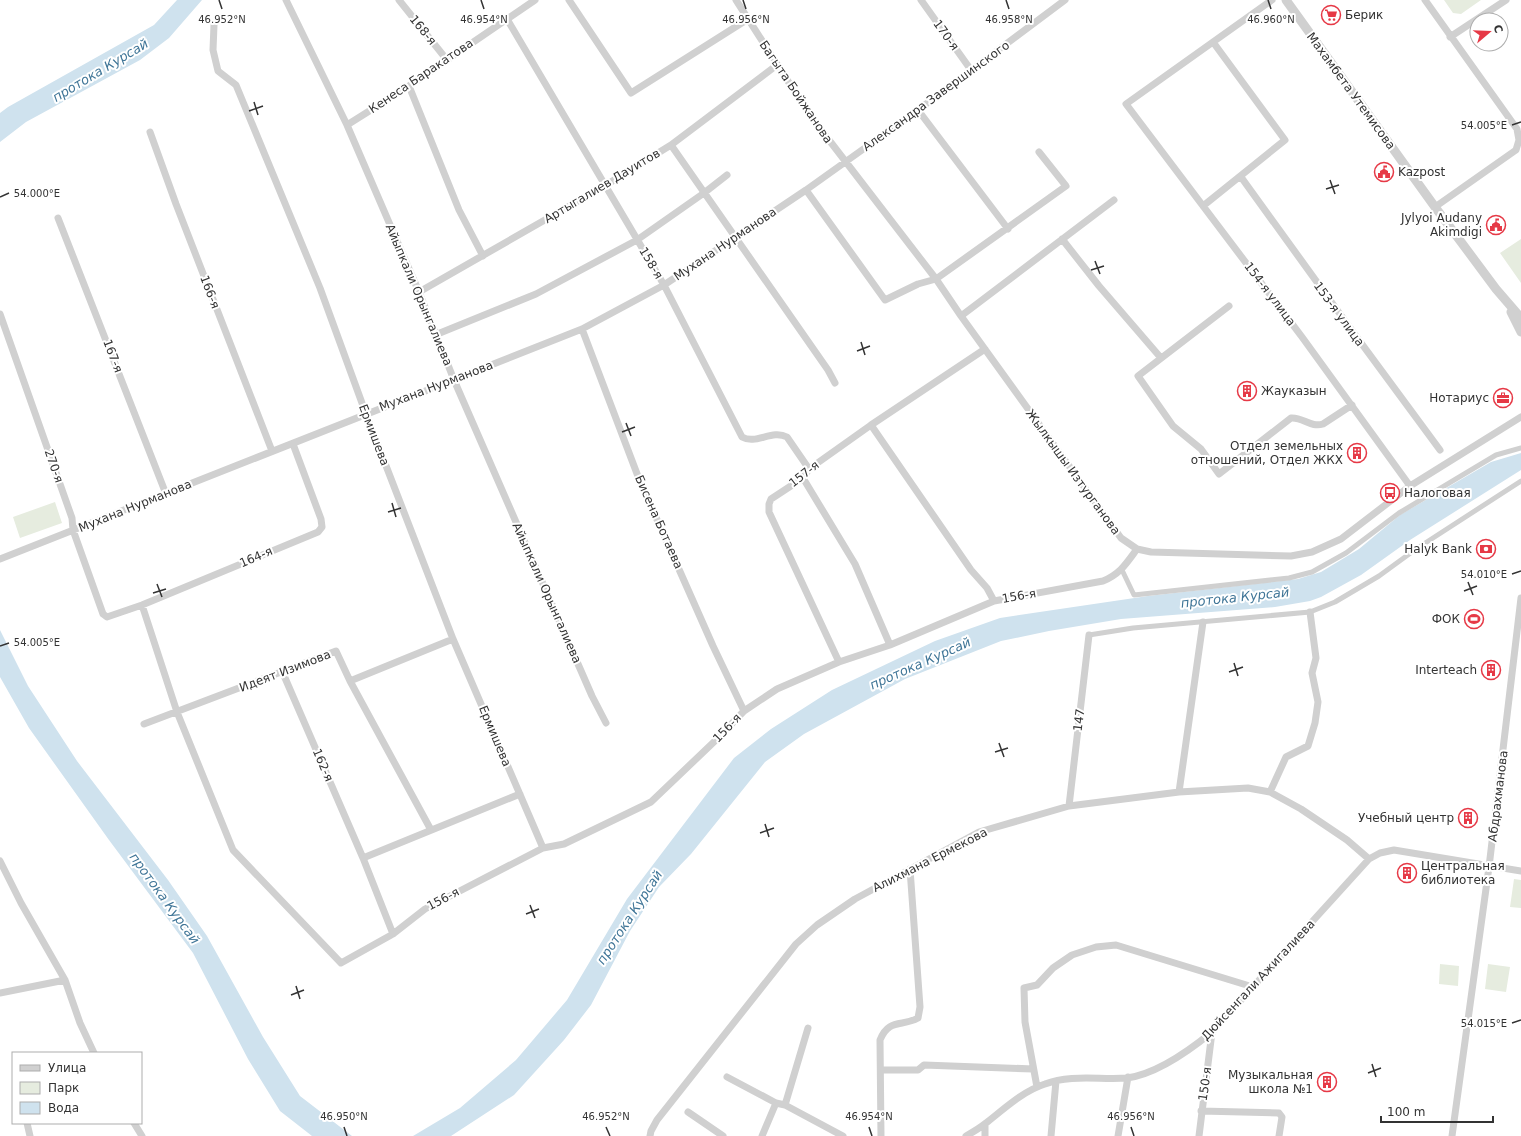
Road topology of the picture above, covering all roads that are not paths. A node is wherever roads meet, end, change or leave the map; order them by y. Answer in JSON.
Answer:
{"nodes":[{"id":1,"x":286,"y":0,"type":"edge"},
{"id":2,"x":399,"y":0,"type":"edge"},
{"id":3,"x":569,"y":0,"type":"edge"},
{"id":4,"x":736,"y":0,"type":"edge"},
{"id":5,"x":921,"y":0,"type":"edge"},
{"id":6,"x":1065,"y":0,"type":"edge"},
{"id":7,"x":1272,"y":0,"type":"edge"},
{"id":8,"x":1286,"y":0,"type":"edge"},
{"id":9,"x":1425,"y":0,"type":"edge"},
{"id":10,"x":1506,"y":0,"type":"edge"},
{"id":11,"x":533,"y":1,"type":"edge"},
{"id":12,"x":507,"y":19,"type":"junction"},
{"id":13,"x":748,"y":19,"type":"junction"},
{"id":14,"x":214,"y":25,"type":"dead end"},
{"id":15,"x":1450,"y":37,"type":"junction"},
{"id":16,"x":1213,"y":42,"type":"junction"},
{"id":17,"x":447,"y":60,"type":"junction"},
{"id":18,"x":777,"y":65,"type":"junction"},
{"id":19,"x":971,"y":70,"type":"junction"},
{"id":20,"x":409,"y":86,"type":"junction"},
{"id":21,"x":918,"y":110,"type":"junction"},
{"id":22,"x":347,"y":125,"type":"junction"},
{"id":23,"x":150,"y":132,"type":"dead end"},
{"id":24,"x":671,"y":145,"type":"junction"},
{"id":25,"x":1039,"y":152,"type":"dead end"},
{"id":26,"x":846,"y":163,"type":"junction"},
{"id":27,"x":727,"y":175,"type":"dead end"},
{"id":28,"x":1241,"y":177,"type":"junction"},
{"id":29,"x":606,"y":185,"type":"junction"},
{"id":30,"x":806,"y":190,"type":"junction"},
{"id":31,"x":704,"y":194,"type":"junction"},
{"id":32,"x":1114,"y":200,"type":"dead end"},
{"id":33,"x":1203,"y":206,"type":"junction"},
{"id":34,"x":1434,"y":207,"type":"junction"},
{"id":35,"x":58,"y":218,"type":"dead end"},
{"id":36,"x":1008,"y":229,"type":"junction"},
{"id":37,"x":736,"y":237,"type":"junction"},
{"id":38,"x":1062,"y":239,"type":"junction"},
{"id":39,"x":637,"y":240,"type":"junction"},
{"id":40,"x":483,"y":256,"type":"junction"},
{"id":41,"x":936,"y":279,"type":"junction"},
{"id":42,"x":664,"y":285,"type":"junction"},
{"id":43,"x":418,"y":292,"type":"junction"},
{"id":44,"x":1502,"y":297,"type":"junction"},
{"id":45,"x":1229,"y":306,"type":"dead end"},
{"id":46,"x":0,"y":314,"type":"edge"},
{"id":47,"x":960,"y":316,"type":"junction"},
{"id":48,"x":1521,"y":318,"type":"edge"},
{"id":49,"x":582,"y":329,"type":"junction"},
{"id":50,"x":1521,"y":332,"type":"edge"},
{"id":51,"x":435,"y":335,"type":"junction"},
{"id":52,"x":985,"y":349,"type":"junction"},
{"id":53,"x":1161,"y":358,"type":"junction"},
{"id":54,"x":454,"y":380,"type":"junction"},
{"id":55,"x":835,"y":383,"type":"dead end"},
{"id":56,"x":1352,"y":405,"type":"junction"},
{"id":57,"x":366,"y":414,"type":"junction"},
{"id":58,"x":1520,"y":416,"type":"edge"},
{"id":59,"x":871,"y":425,"type":"junction"},
{"id":60,"x":293,"y":444,"type":"junction"},
{"id":61,"x":1521,"y":448,"type":"edge"},
{"id":62,"x":1440,"y":450,"type":"dead end"},
{"id":63,"x":272,"y":451,"type":"junction"},
{"id":64,"x":809,"y":469,"type":"junction"},
{"id":65,"x":802,"y":478,"type":"junction"},
{"id":66,"x":1521,"y":481,"type":"edge"},
{"id":67,"x":1410,"y":486,"type":"junction"},
{"id":68,"x":166,"y":494,"type":"junction"},
{"id":69,"x":73,"y":530,"type":"junction"},
{"id":70,"x":1137,"y":549,"type":"junction"},
{"id":71,"x":0,"y":559,"type":"edge"},
{"id":72,"x":1122,"y":570,"type":"junction"},
{"id":73,"x":1521,"y":598,"type":"edge"},
{"id":74,"x":994,"y":600,"type":"junction"},
{"id":75,"x":142,"y":605,"type":"junction"},
{"id":76,"x":1310,"y":612,"type":"junction"},
{"id":77,"x":107,"y":617,"type":"joint"},
{"id":78,"x":1203,"y":622,"type":"junction"},
{"id":79,"x":1089,"y":635,"type":"joint"},
{"id":80,"x":453,"y":639,"type":"junction"},
{"id":81,"x":890,"y":645,"type":"junction"},
{"id":82,"x":839,"y":662,"type":"junction"},
{"id":83,"x":282,"y":671,"type":"junction"},
{"id":84,"x":350,"y":680,"type":"junction"},
{"id":85,"x":744,"y":711,"type":"junction"},
{"id":86,"x":177,"y":712,"type":"junction"},
{"id":87,"x":606,"y":723,"type":"dead end"},
{"id":88,"x":144,"y":724,"type":"dead end"},
{"id":89,"x":1179,"y":792,"type":"junction"},
{"id":90,"x":1270,"y":792,"type":"junction"},
{"id":91,"x":520,"y":794,"type":"junction"},
{"id":92,"x":1069,"y":806,"type":"junction"},
{"id":93,"x":431,"y":830,"type":"junction"},
{"id":94,"x":543,"y":848,"type":"junction"},
{"id":95,"x":363,"y":858,"type":"junction"},
{"id":96,"x":1369,"y":859,"type":"junction"},
{"id":97,"x":0,"y":861,"type":"edge"},
{"id":98,"x":1489,"y":866,"type":"junction"},
{"id":99,"x":910,"y":869,"type":"junction"},
{"id":100,"x":1521,"y":871,"type":"edge"},
{"id":101,"x":4,"y":876,"type":"edge"},
{"id":102,"x":393,"y":934,"type":"junction"},
{"id":103,"x":65,"y":980,"type":"junction"},
{"id":104,"x":1253,"y":987,"type":"junction"},
{"id":105,"x":0,"y":993,"type":"edge"},
{"id":106,"x":808,"y":1028,"type":"dead end"},
{"id":107,"x":1212,"y":1032,"type":"junction"},
{"id":108,"x":94,"y":1052,"type":"edge"},
{"id":109,"x":1034,"y":1069,"type":"junction"},
{"id":110,"x":881,"y":1070,"type":"junction"},
{"id":111,"x":727,"y":1076,"type":"dead end"},
{"id":112,"x":1128,"y":1078,"type":"junction"},
{"id":113,"x":1056,"y":1081,"type":"junction"},
{"id":114,"x":1037,"y":1087,"type":"junction"},
{"id":115,"x":776,"y":1103,"type":"junction"},
{"id":116,"x":785,"y":1105,"type":"junction"},
{"id":117,"x":1201,"y":1111,"type":"junction"},
{"id":118,"x":688,"y":1112,"type":"dead end"},
{"id":119,"x":27,"y":1124,"type":"edge"},
{"id":120,"x":135,"y":1124,"type":"edge"},
{"id":121,"x":985,"y":1124,"type":"junction"},
{"id":122,"x":30,"y":1136,"type":"edge"},
{"id":123,"x":142,"y":1136,"type":"edge"},
{"id":124,"x":650,"y":1136,"type":"edge"},
{"id":125,"x":723,"y":1136,"type":"edge"},
{"id":126,"x":762,"y":1136,"type":"edge"},
{"id":127,"x":842,"y":1136,"type":"edge"},
{"id":128,"x":881,"y":1136,"type":"edge"},
{"id":129,"x":966,"y":1136,"type":"edge"},
{"id":130,"x":985,"y":1136,"type":"edge"},
{"id":131,"x":1051,"y":1136,"type":"edge"},
{"id":132,"x":1118,"y":1136,"type":"edge"},
{"id":133,"x":1198,"y":1136,"type":"edge"},
{"id":134,"x":1279,"y":1136,"type":"edge"},
{"id":135,"x":1452,"y":1136,"type":"edge"}],
"edges":[{"from":1,"to":22,"type":"street","name":"Айыпкали Орынгалиева"},
{"from":2,"to":17,"type":"street","name":"168-я"},
{"from":3,"to":13,"type":"street"},
{"from":4,"to":13,"type":"street","name":"Багыта Бойжанова"},
{"from":5,"to":19,"type":"street","name":"170-я"},
{"from":6,"to":19,"type":"street","name":"Александра Завершинского"},
{"from":7,"to":16,"type":"street"},
{"from":8,"to":34,"type":"street","name":"Махамбета Утемисова"},
{"from":9,"to":15,"type":"street"},
{"from":10,"to":15,"type":"street"},
{"from":11,"to":12,"type":"street","name":"Кенеса Баракатова"},
{"from":12,"to":17,"type":"street","name":"Кенеса Баракатова"},
{"from":12,"to":29,"type":"street","name":"158-я"},
{"from":13,"to":18,"type":"street","name":"Багыта Бойжанова"},
{"from":14,"to":57,"type":"street","name":"Ермишева"},
{"from":15,"to":34,"type":"street"},
{"from":16,"to":28,"type":"street"},
{"from":16,"to":33,"type":"street","name":"154-я улица"},
{"from":17,"to":20,"type":"street","name":"Кенеса Баракатова"},
{"from":18,"to":24,"type":"street","name":"Артыгалиев Дауитов"},
{"from":18,"to":26,"type":"street","name":"Багыта Бойжанова"},
{"from":19,"to":21,"type":"street","name":"Александра Завершинского"},
{"from":20,"to":22,"type":"street","name":"Кенеса Баракатова"},
{"from":20,"to":40,"type":"street"},
{"from":21,"to":26,"type":"street","name":"Александра Завершинского"},
{"from":21,"to":36,"type":"street"},
{"from":22,"to":43,"type":"street","name":"Айыпкали Орынгалиева"},
{"from":23,"to":63,"type":"street","name":"166-я"},
{"from":24,"to":29,"type":"street","name":"Артыгалиев Дауитов"},
{"from":24,"to":31,"type":"street"},
{"from":25,"to":36,"type":"street"},
{"from":26,"to":30,"type":"street","name":"Мухана Нурманова"},
{"from":26,"to":41,"type":"street","name":"Жылкышы Изтурганова"},
{"from":27,"to":31,"type":"street"},
{"from":28,"to":33,"type":"street"},
{"from":28,"to":62,"type":"street","name":"153-я улица"},
{"from":29,"to":39,"type":"street","name":"158-я"},
{"from":29,"to":40,"type":"street","name":"Артыгалиев Дауитов"},
{"from":30,"to":37,"type":"street","name":"Мухана Нурманова"},
{"from":30,"to":41,"type":"street"},
{"from":31,"to":37,"type":"street"},
{"from":31,"to":39,"type":"street"},
{"from":32,"to":38,"type":"street"},
{"from":33,"to":56,"type":"street","name":"154-я улица"},
{"from":34,"to":44,"type":"street","name":"Махамбета Утемисова"},
{"from":35,"to":68,"type":"street","name":"167-я"},
{"from":36,"to":41,"type":"street"},
{"from":37,"to":42,"type":"street","name":"Мухана Нурманова"},
{"from":37,"to":55,"type":"street"},
{"from":38,"to":47,"type":"street"},
{"from":38,"to":53,"type":"street"},
{"from":39,"to":42,"type":"street","name":"158-я"},
{"from":39,"to":51,"type":"street"},
{"from":40,"to":43,"type":"street","name":"Артыгалиев Дауитов"},
{"from":41,"to":47,"type":"street","name":"Жылкышы Изтурганова"},
{"from":42,"to":49,"type":"street","name":"Мухана Нурманова"},
{"from":42,"to":64,"type":"street","name":"158-я"},
{"from":43,"to":51,"type":"street","name":"Айыпкали Орынгалиева"},
{"from":44,"to":48,"type":"street"},
{"from":44,"to":50,"type":"street"},
{"from":45,"to":53,"type":"street"},
{"from":46,"to":69,"type":"street","name":"270-я"},
{"from":47,"to":52,"type":"street","name":"Жылкышы Изтурганова"},
{"from":49,"to":54,"type":"street","name":"Мухана Нурманова"},
{"from":49,"to":85,"type":"street","name":"Бисена Ботаева"},
{"from":51,"to":54,"type":"street","name":"Айыпкали Орынгалиева"},
{"from":52,"to":59,"type":"street","name":"157-я"},
{"from":52,"to":70,"type":"street","name":"Жылкышы Изтурганова"},
{"from":53,"to":56,"type":"street"},
{"from":54,"to":57,"type":"street","name":"Мухана Нурманова"},
{"from":54,"to":87,"type":"street","name":"Айыпкали Орынгалиева"},
{"from":56,"to":67,"type":"street","name":"154-я улица"},
{"from":57,"to":60,"type":"street","name":"Мухана Нурманова"},
{"from":57,"to":80,"type":"street","name":"Ермишева"},
{"from":58,"to":67,"type":"street","name":"Жылкышы Изтурганова"},
{"from":59,"to":64,"type":"street","name":"157-я"},
{"from":59,"to":74,"type":"street"},
{"from":60,"to":63,"type":"street","name":"Мухана Нурманова"},
{"from":60,"to":75,"type":"street","name":"164-я"},
{"from":61,"to":72,"type":"street"},
{"from":63,"to":68,"type":"street","name":"Мухана Нурманова"},
{"from":64,"to":65,"type":"street","name":"157-я"},
{"from":65,"to":81,"type":"street"},
{"from":65,"to":82,"type":"street","name":"157-я"},
{"from":66,"to":76,"type":"street"},
{"from":67,"to":70,"type":"street","name":"Жылкышы Изтурганова"},
{"from":68,"to":69,"type":"street","name":"Мухана Нурманова"},
{"from":69,"to":71,"type":"street","name":"Мухана Нурманова"},
{"from":69,"to":77,"type":"street","name":"270-я"},
{"from":70,"to":72,"type":"street","name":"156-я"},
{"from":72,"to":74,"type":"street","name":"156-я"},
{"from":73,"to":98,"type":"street","name":"Абдрахманова"},
{"from":74,"to":81,"type":"street","name":"156-я"},
{"from":75,"to":77,"type":"street","name":"164-я"},
{"from":75,"to":86,"type":"street"},
{"from":76,"to":78,"type":"street"},
{"from":76,"to":90,"type":"street"},
{"from":78,"to":79,"type":"street"},
{"from":78,"to":89,"type":"street"},
{"from":79,"to":92,"type":"street","name":"147"},
{"from":80,"to":84,"type":"street"},
{"from":80,"to":91,"type":"street","name":"Ермишева"},
{"from":81,"to":82,"type":"street","name":"156-я"},
{"from":82,"to":85,"type":"street","name":"156-я"},
{"from":83,"to":84,"type":"street","name":"Идеят Изимова"},
{"from":83,"to":86,"type":"street","name":"Идеят Изимова"},
{"from":83,"to":95,"type":"street","name":"162-я"},
{"from":84,"to":93,"type":"street"},
{"from":85,"to":94,"type":"street","name":"156-я"},
{"from":86,"to":88,"type":"street","name":"Идеят Изимова"},
{"from":86,"to":102,"type":"street","name":"156-я"},
{"from":89,"to":90,"type":"street","name":"Алихмана Ермекова"},
{"from":89,"to":92,"type":"street","name":"Алихмана Ермекова"},
{"from":90,"to":96,"type":"street","name":"Алихмана Ермекова"},
{"from":91,"to":93,"type":"street"},
{"from":91,"to":94,"type":"street","name":"Ермишева"},
{"from":92,"to":99,"type":"street","name":"Алихмана Ермекова"},
{"from":93,"to":95,"type":"street"},
{"from":94,"to":102,"type":"street","name":"156-я"},
{"from":95,"to":102,"type":"street","name":"162-я"},
{"from":96,"to":98,"type":"street","name":"Дюйсенгали Ажигалиева"},
{"from":96,"to":104,"type":"street","name":"Дюйсенгали Ажигалиева"},
{"from":97,"to":101,"type":"street"},
{"from":98,"to":100,"type":"street","name":"Дюйсенгали Ажигалиева"},
{"from":98,"to":135,"type":"street","name":"Абдрахманова"},
{"from":99,"to":110,"type":"street"},
{"from":99,"to":124,"type":"street","name":"Алихмана Ермекова"},
{"from":101,"to":103,"type":"street"},
{"from":103,"to":105,"type":"street"},
{"from":103,"to":108,"type":"street"},
{"from":104,"to":107,"type":"street","name":"Дюйсенгали Ажигалиева"},
{"from":104,"to":109,"type":"street"},
{"from":106,"to":116,"type":"street"},
{"from":107,"to":112,"type":"street","name":"Дюйсенгали Ажигалиева"},
{"from":107,"to":117,"type":"street","name":"150-я"},
{"from":109,"to":110,"type":"street"},
{"from":109,"to":114,"type":"street"},
{"from":110,"to":128,"type":"street"},
{"from":111,"to":115,"type":"street"},
{"from":112,"to":113,"type":"street","name":"Дюйсенгали Ажигалиева"},
{"from":112,"to":132,"type":"street"},
{"from":113,"to":114,"type":"street","name":"Дюйсенгали Ажигалиева"},
{"from":113,"to":131,"type":"street"},
{"from":114,"to":121,"type":"street","name":"Дюйсенгали Ажигалиева"},
{"from":115,"to":116,"type":"street"},
{"from":115,"to":126,"type":"street"},
{"from":116,"to":127,"type":"street"},
{"from":117,"to":133,"type":"street","name":"150-я"},
{"from":117,"to":134,"type":"street"},
{"from":118,"to":125,"type":"street"},
{"from":119,"to":122,"type":"street"},
{"from":120,"to":123,"type":"street"},
{"from":121,"to":129,"type":"street","name":"Дюйсенгали Ажигалиева"},
{"from":121,"to":130,"type":"street"}]}
